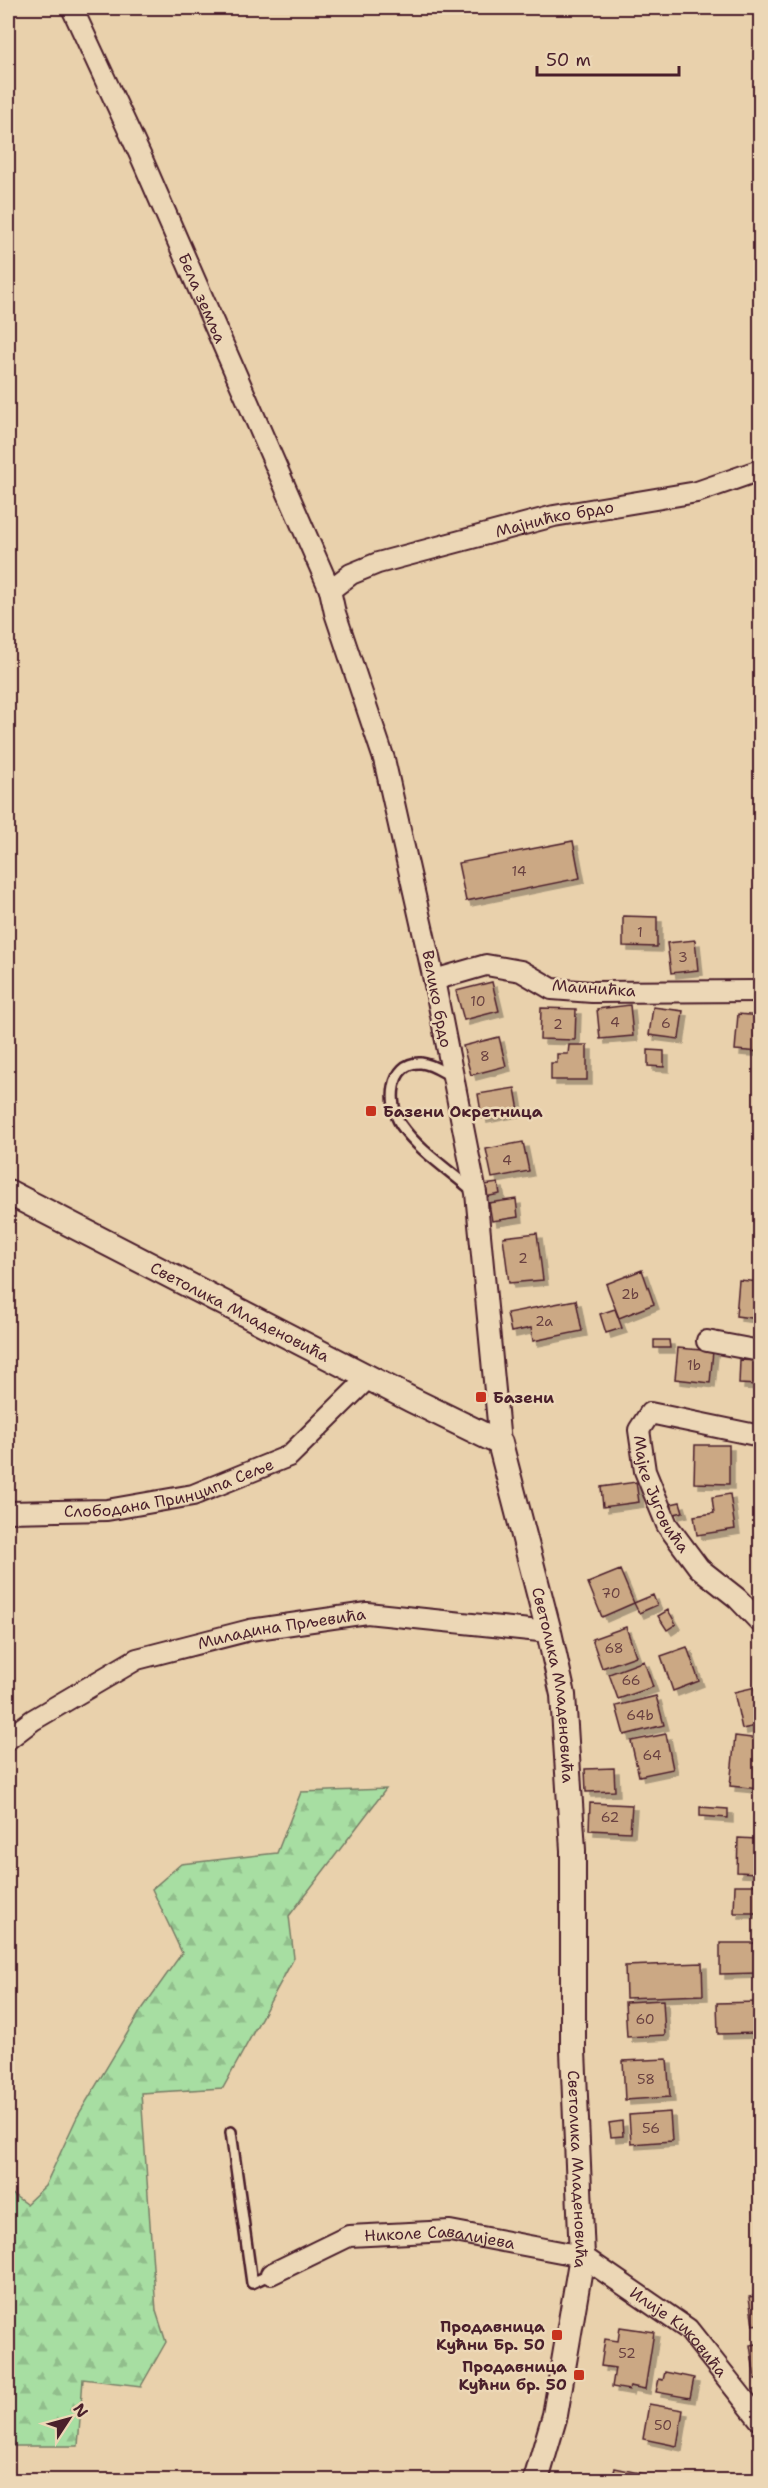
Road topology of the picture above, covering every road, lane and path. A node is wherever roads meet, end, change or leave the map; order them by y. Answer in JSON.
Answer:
{"nodes":[{"id":1,"x":72,"y":8,"type":"edge"},
{"id":2,"x":760,"y":470,"type":"edge"},
{"id":3,"x":330,"y":590,"type":"junction"},
{"id":4,"x":434,"y":980,"type":"junction"},
{"id":5,"x":760,"y":992,"type":"edge"},
{"id":6,"x":453,"y":1077,"type":"junction"},
{"id":7,"x":8,"y":1192,"type":"edge"},
{"id":8,"x":476,"y":1193,"type":"junction"},
{"id":9,"x":707,"y":1341,"type":"dead end"},
{"id":10,"x":760,"y":1352,"type":"edge"},
{"id":11,"x":368,"y":1378,"type":"junction"},
{"id":12,"x":760,"y":1436,"type":"edge"},
{"id":13,"x":500,"y":1443,"type":"junction"},
{"id":14,"x":8,"y":1512,"type":"edge"},
{"id":15,"x":760,"y":1622,"type":"edge"},
{"id":16,"x":549,"y":1632,"type":"junction"},
{"id":17,"x":8,"y":1739,"type":"edge"},
{"id":18,"x":231,"y":2132,"type":"dead end"},
{"id":19,"x":582,"y":2256,"type":"junction"},
{"id":20,"x":271,"y":2274,"type":"joint"},
{"id":21,"x":760,"y":2421,"type":"edge"},
{"id":22,"x":536,"y":2481,"type":"edge"}],
"edges":[{"from":1,"to":3,"type":"street","name":"Бела земља"},
{"from":2,"to":3,"type":"street","name":"Мајнићко брдо"},
{"from":3,"to":4,"type":"street","name":"Велико брдо"},
{"from":4,"to":5,"type":"street","name":"Маинићка"},
{"from":4,"to":6,"type":"street","name":"Велико брдо"},
{"from":6,"to":8,"type":"street","name":"Велико брдо"},
{"from":6,"to":8,"type":"lane"},
{"from":7,"to":11,"type":"street","name":"Светолика Младеновића"},
{"from":8,"to":13,"type":"street","name":"Велико брдо"},
{"from":9,"to":10,"type":"street"},
{"from":11,"to":13,"type":"street","name":"Светолика Младеновића"},
{"from":11,"to":14,"type":"street","name":"Слободана Принципа Сеље"},
{"from":12,"to":15,"type":"street","name":"Мајке Југовића"},
{"from":13,"to":16,"type":"street","name":"Светолика Младеновића"},
{"from":16,"to":17,"type":"street","name":"Миладина Прљевића"},
{"from":16,"to":19,"type":"street","name":"Светолика Младеновића"},
{"from":18,"to":20,"type":"lane"},
{"from":19,"to":20,"type":"street","name":"Николе Савалијева"},
{"from":19,"to":21,"type":"street","name":"Илије Киковића"},
{"from":19,"to":22,"type":"street","name":"Светолика Младеновића"}]}
